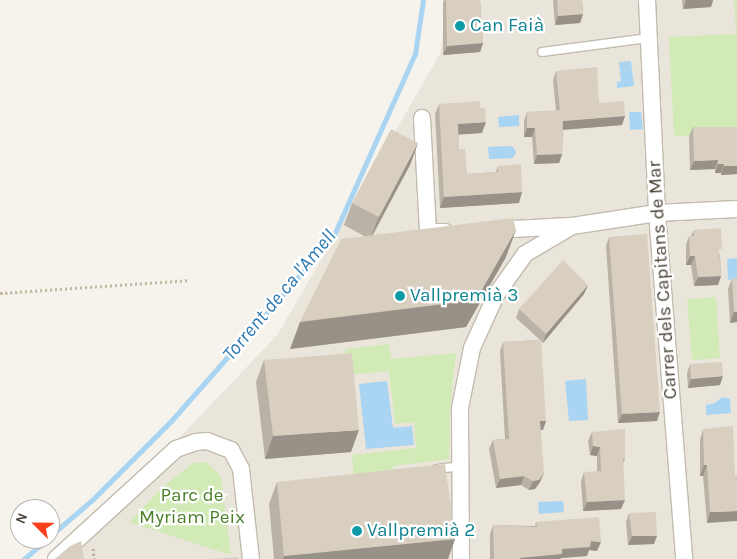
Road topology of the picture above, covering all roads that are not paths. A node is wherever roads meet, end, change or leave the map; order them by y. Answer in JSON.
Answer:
{"nodes":[{"id":1,"x":647,"y":0,"type":"edge"},
{"id":2,"x":648,"y":38,"type":"junction"},
{"id":3,"x":542,"y":52,"type":"dead end"},
{"id":4,"x":422,"y":118,"type":"dead end"},
{"id":5,"x":737,"y":209,"type":"edge"},
{"id":6,"x":657,"y":214,"type":"junction"},
{"id":7,"x":572,"y":226,"type":"junction"},
{"id":8,"x":476,"y":230,"type":"edge"},
{"id":9,"x":457,"y":231,"type":"edge"},
{"id":10,"x":460,"y":466,"type":"junction"},
{"id":11,"x":426,"y":470,"type":"edge"},
{"id":12,"x":56,"y":559,"type":"edge"},
{"id":13,"x":251,"y":559,"type":"edge"},
{"id":14,"x":461,"y":559,"type":"edge"},
{"id":15,"x":684,"y":559,"type":"edge"}],
"edges":[{"from":1,"to":2,"type":"street","name":"Carrer dels Capitans de Mar"},
{"from":2,"to":3,"type":"lane"},
{"from":2,"to":6,"type":"street","name":"Carrer dels Capitans de Mar"},
{"from":4,"to":9,"type":"street"},
{"from":5,"to":6,"type":"street"},
{"from":6,"to":7,"type":"street"},
{"from":6,"to":15,"type":"street","name":"Carrer dels Capitans de Mar"},
{"from":7,"to":8,"type":"street"},
{"from":7,"to":10,"type":"street"},
{"from":10,"to":11,"type":"lane"},
{"from":10,"to":14,"type":"street"},
{"from":12,"to":13,"type":"street"}]}
